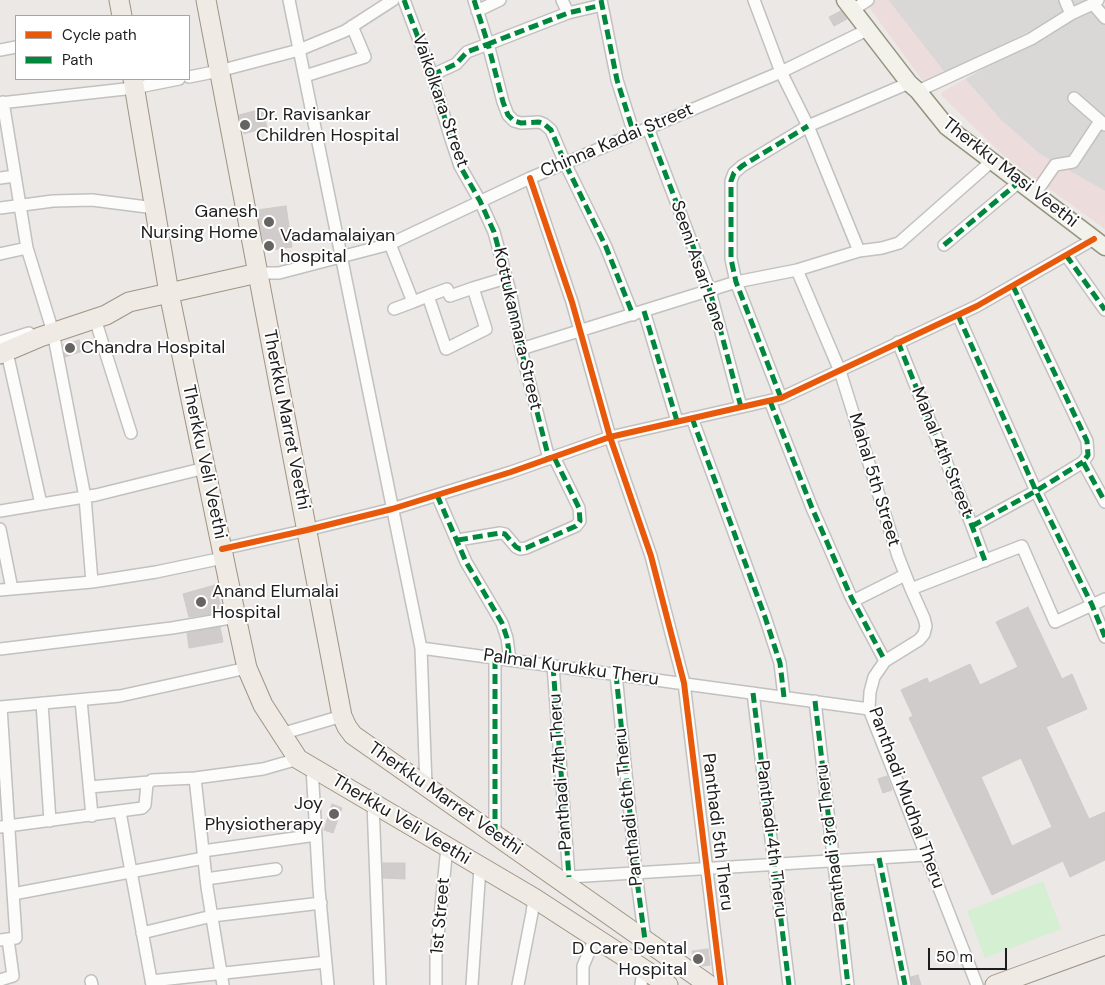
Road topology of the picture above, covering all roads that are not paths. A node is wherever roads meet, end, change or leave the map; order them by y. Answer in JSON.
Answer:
{"nodes":[{"id":1,"x":119,"y":0,"type":"edge"},
{"id":2,"x":206,"y":0,"type":"edge"},
{"id":3,"x":289,"y":0,"type":"edge"},
{"id":4,"x":393,"y":0,"type":"edge"},
{"id":5,"x":404,"y":0,"type":"edge"},
{"id":6,"x":500,"y":0,"type":"edge"},
{"id":7,"x":562,"y":0,"type":"edge"},
{"id":8,"x":754,"y":0,"type":"edge"},
{"id":9,"x":868,"y":0,"type":"edge"},
{"id":10,"x":1064,"y":0,"type":"edge"},
{"id":11,"x":601,"y":2,"type":"edge"},
{"id":12,"x":1095,"y":2,"type":"edge"},
{"id":13,"x":849,"y":5,"type":"edge"},
{"id":14,"x":476,"y":6,"type":"edge"},
{"id":15,"x":568,"y":13,"type":"junction"},
{"id":16,"x":1071,"y":14,"type":"junction"},
{"id":17,"x":122,"y":15,"type":"edge"},
{"id":18,"x":1105,"y":18,"type":"edge"},
{"id":19,"x":352,"y":26,"type":"junction"},
{"id":20,"x":867,"y":30,"type":"junction"},
{"id":21,"x":488,"y":44,"type":"junction"},
{"id":22,"x":15,"y":47,"type":"edge"},
{"id":23,"x":0,"y":50,"type":"edge"},
{"id":24,"x":300,"y":50,"type":"junction"},
{"id":25,"x":219,"y":71,"type":"junction"},
{"id":26,"x":780,"y":72,"type":"junction"},
{"id":27,"x":432,"y":75,"type":"junction"},
{"id":28,"x":305,"y":76,"type":"junction"},
{"id":29,"x":190,"y":77,"type":"edge"},
{"id":30,"x":168,"y":80,"type":"edge"},
{"id":31,"x":133,"y":83,"type":"edge"},
{"id":32,"x":913,"y":87,"type":"junction"},
{"id":33,"x":1074,"y":98,"type":"dead end"},
{"id":34,"x":2,"y":103,"type":"edge"},
{"id":35,"x":1103,"y":123,"type":"edge"},
{"id":36,"x":808,"y":126,"type":"junction"},
{"id":37,"x":648,"y":128,"type":"junction"},
{"id":38,"x":634,"y":134,"type":"junction"},
{"id":39,"x":992,"y":161,"type":"junction"},
{"id":40,"x":565,"y":163,"type":"junction"},
{"id":41,"x":15,"y":176,"type":"junction"},
{"id":42,"x":0,"y":178,"type":"edge"},
{"id":43,"x":530,"y":178,"type":"junction"},
{"id":44,"x":1019,"y":182,"type":"junction"},
{"id":45,"x":1035,"y":194,"type":"junction"},
{"id":46,"x":480,"y":201,"type":"junction"},
{"id":47,"x":20,"y":205,"type":"junction"},
{"id":48,"x":0,"y":208,"type":"edge"},
{"id":49,"x":155,"y":208,"type":"junction"},
{"id":50,"x":1099,"y":243,"type":"edge"},
{"id":51,"x":390,"y":244,"type":"junction"},
{"id":52,"x":944,"y":246,"type":"dead end"},
{"id":53,"x":27,"y":248,"type":"junction"},
{"id":54,"x":859,"y":251,"type":"junction"},
{"id":55,"x":0,"y":254,"type":"edge"},
{"id":56,"x":340,"y":256,"type":"junction"},
{"id":57,"x":1066,"y":256,"type":"junction"},
{"id":58,"x":797,"y":270,"type":"junction"},
{"id":59,"x":506,"y":278,"type":"junction"},
{"id":60,"x":259,"y":279,"type":"junction"},
{"id":61,"x":736,"y":282,"type":"junction"},
{"id":62,"x":1013,"y":286,"type":"junction"},
{"id":63,"x":474,"y":288,"type":"junction"},
{"id":64,"x":710,"y":291,"type":"junction"},
{"id":65,"x":428,"y":296,"type":"junction"},
{"id":66,"x":170,"y":299,"type":"junction"},
{"id":67,"x":413,"y":302,"type":"junction"},
{"id":68,"x":394,"y":309,"type":"dead end"},
{"id":69,"x":1105,"y":310,"type":"edge"},
{"id":70,"x":644,"y":311,"type":"junction"},
{"id":71,"x":633,"y":315,"type":"junction"},
{"id":72,"x":958,"y":315,"type":"junction"},
{"id":73,"x":100,"y":317,"type":"junction"},
{"id":74,"x":580,"y":330,"type":"junction"},
{"id":75,"x":40,"y":337,"type":"junction"},
{"id":76,"x":0,"y":342,"type":"edge"},
{"id":77,"x":898,"y":342,"type":"junction"},
{"id":78,"x":521,"y":349,"type":"junction"},
{"id":79,"x":3,"y":357,"type":"edge"},
{"id":80,"x":840,"y":371,"type":"junction"},
{"id":81,"x":775,"y":399,"type":"junction"},
{"id":82,"x":741,"y":407,"type":"junction"},
{"id":83,"x":692,"y":418,"type":"junction"},
{"id":84,"x":677,"y":421,"type":"junction"},
{"id":85,"x":131,"y":433,"type":"dead end"},
{"id":86,"x":610,"y":437,"type":"junction"},
{"id":87,"x":552,"y":458,"type":"junction"},
{"id":88,"x":1083,"y":462,"type":"junction"},
{"id":89,"x":205,"y":468,"type":"junction"},
{"id":90,"x":1036,"y":491,"type":"junction"},
{"id":91,"x":438,"y":495,"type":"junction"},
{"id":92,"x":85,"y":497,"type":"junction"},
{"id":93,"x":1105,"y":502,"type":"edge"},
{"id":94,"x":42,"y":504,"type":"junction"},
{"id":95,"x":392,"y":509,"type":"junction"},
{"id":96,"x":0,"y":510,"type":"edge"},
{"id":97,"x":972,"y":526,"type":"junction"},
{"id":98,"x":0,"y":529,"type":"edge"},
{"id":99,"x":307,"y":530,"type":"junction"},
{"id":100,"x":458,"y":540,"type":"junction"},
{"id":101,"x":222,"y":553,"type":"junction"},
{"id":102,"x":985,"y":562,"type":"junction"},
{"id":103,"x":905,"y":576,"type":"junction"},
{"id":104,"x":92,"y":582,"type":"junction"},
{"id":105,"x":911,"y":589,"type":"junction"},
{"id":106,"x":6,"y":590,"type":"edge"},
{"id":107,"x":1105,"y":599,"type":"edge"},
{"id":108,"x":853,"y":601,"type":"junction"},
{"id":109,"x":1092,"y":605,"type":"junction"},
{"id":110,"x":236,"y":617,"type":"junction"},
{"id":111,"x":1105,"y":637,"type":"edge"},
{"id":112,"x":421,"y":648,"type":"junction"},
{"id":113,"x":0,"y":649,"type":"edge"},
{"id":114,"x":495,"y":658,"type":"junction"},
{"id":115,"x":510,"y":660,"type":"junction"},
{"id":116,"x":885,"y":661,"type":"junction"},
{"id":117,"x":553,"y":666,"type":"junction"},
{"id":118,"x":248,"y":668,"type":"junction"},
{"id":119,"x":616,"y":674,"type":"junction"},
{"id":120,"x":684,"y":684,"type":"junction"},
{"id":121,"x":753,"y":693,"type":"junction"},
{"id":122,"x":784,"y":697,"type":"junction"},
{"id":123,"x":81,"y":700,"type":"junction"},
{"id":124,"x":815,"y":701,"type":"junction"},
{"id":125,"x":42,"y":703,"type":"junction"},
{"id":126,"x":0,"y":707,"type":"edge"},
{"id":127,"x":870,"y":709,"type":"junction"},
{"id":128,"x":342,"y":716,"type":"junction"},
{"id":129,"x":281,"y":734,"type":"junction"},
{"id":130,"x":305,"y":763,"type":"junction"},
{"id":131,"x":195,"y":778,"type":"junction"},
{"id":132,"x":149,"y":782,"type":"junction"},
{"id":133,"x":426,"y":786,"type":"junction"},
{"id":134,"x":89,"y":787,"type":"junction"},
{"id":135,"x":373,"y":803,"type":"junction"},
{"id":136,"x":120,"y":812,"type":"junction"},
{"id":137,"x":92,"y":816,"type":"junction"},
{"id":138,"x":50,"y":821,"type":"junction"},
{"id":139,"x":4,"y":826,"type":"edge"},
{"id":140,"x":495,"y":834,"type":"junction"},
{"id":141,"x":316,"y":835,"type":"junction"},
{"id":142,"x":447,"y":847,"type":"junction"},
{"id":143,"x":203,"y":854,"type":"junction"},
{"id":144,"x":926,"y":855,"type":"junction"},
{"id":145,"x":879,"y":858,"type":"junction"},
{"id":146,"x":834,"y":860,"type":"junction"},
{"id":147,"x":774,"y":864,"type":"junction"},
{"id":148,"x":480,"y":867,"type":"junction"},
{"id":149,"x":276,"y":869,"type":"dead end"},
{"id":150,"x":706,"y":869,"type":"junction"},
{"id":151,"x":131,"y":872,"type":"junction"},
{"id":152,"x":636,"y":873,"type":"junction"},
{"id":153,"x":206,"y":879,"type":"junction"},
{"id":154,"x":567,"y":881,"type":"junction"},
{"id":155,"x":13,"y":894,"type":"junction"},
{"id":156,"x":534,"y":898,"type":"junction"},
{"id":157,"x":321,"y":903,"type":"junction"},
{"id":158,"x":212,"y":916,"type":"junction"},
{"id":159,"x":142,"y":933,"type":"junction"},
{"id":160,"x":596,"y":938,"type":"junction"},
{"id":161,"x":4,"y":939,"type":"edge"},
{"id":162,"x":644,"y":940,"type":"junction"},
{"id":163,"x":1105,"y":945,"type":"edge"},
{"id":164,"x":326,"y":962,"type":"junction"},
{"id":165,"x":221,"y":972,"type":"junction"},
{"id":166,"x":642,"y":977,"type":"edge"},
{"id":167,"x":0,"y":980,"type":"edge"},
{"id":168,"x":151,"y":983,"type":"edge"},
{"id":169,"x":223,"y":985,"type":"edge"},
{"id":170,"x":328,"y":985,"type":"edge"},
{"id":171,"x":380,"y":985,"type":"edge"},
{"id":172,"x":436,"y":985,"type":"edge"},
{"id":173,"x":472,"y":985,"type":"edge"},
{"id":174,"x":518,"y":985,"type":"edge"},
{"id":175,"x":582,"y":985,"type":"edge"},
{"id":176,"x":668,"y":985,"type":"edge"},
{"id":177,"x":709,"y":985,"type":"edge"},
{"id":178,"x":721,"y":985,"type":"edge"},
{"id":179,"x":789,"y":985,"type":"edge"},
{"id":180,"x":848,"y":985,"type":"edge"},
{"id":181,"x":905,"y":985,"type":"edge"},
{"id":182,"x":977,"y":985,"type":"edge"},
{"id":183,"x":995,"y":985,"type":"edge"}],
"edges":[{"from":1,"to":17,"type":"main road"},
{"from":2,"to":25,"type":"main road","name":"Therkku Marret Veethi"},
{"from":3,"to":24,"type":"street"},
{"from":4,"to":19,"type":"street"},
{"from":5,"to":27,"type":"street","name":"Vaikolkara Street"},
{"from":6,"to":14,"type":"street"},
{"from":7,"to":15,"type":"street"},
{"from":8,"to":26,"type":"street"},
{"from":9,"to":13,"type":"street"},
{"from":10,"to":16,"type":"street"},
{"from":11,"to":15,"type":"street"},
{"from":11,"to":38,"type":"street"},
{"from":12,"to":16,"type":"street"},
{"from":12,"to":18,"type":"street"},
{"from":13,"to":20,"type":"main road","name":"Therkku Masi Veethi"},
{"from":14,"to":21,"type":"street"},
{"from":15,"to":21,"type":"street"},
{"from":16,"to":32,"type":"street"},
{"from":19,"to":24,"type":"street"},
{"from":19,"to":28,"type":"street"},
{"from":20,"to":26,"type":"street","name":"Chinna Kadai Street"},
{"from":20,"to":32,"type":"main road","name":"Therkku Masi Veethi"},
{"from":21,"to":27,"type":"street"},
{"from":21,"to":40,"type":"street"},
{"from":22,"to":23,"type":"street"},
{"from":24,"to":25,"type":"street"},
{"from":24,"to":28,"type":"street"},
{"from":25,"to":29,"type":"street"},
{"from":25,"to":60,"type":"main road","name":"Therkku Marret Veethi"},
{"from":26,"to":36,"type":"street"},
{"from":26,"to":37,"type":"street","name":"Chinna Kadai Street"},
{"from":27,"to":46,"type":"street","name":"Vaikolkara Street"},
{"from":28,"to":56,"type":"street"},
{"from":30,"to":31,"type":"street"},
{"from":31,"to":34,"type":"street"},
{"from":31,"to":49,"type":"main road","name":"Therkku Veli Veethi"},
{"from":32,"to":36,"type":"street"},
{"from":32,"to":39,"type":"main road","name":"Therkku Masi Veethi"},
{"from":33,"to":35,"type":"street"},
{"from":34,"to":41,"type":"street"},
{"from":35,"to":45,"type":"street"},
{"from":36,"to":54,"type":"street"},
{"from":36,"to":61,"type":"street"},
{"from":37,"to":38,"type":"street","name":"Chinna Kadai Street"},
{"from":37,"to":64,"type":"street","name":"Seeni Asari Lane"},
{"from":38,"to":40,"type":"street","name":"Chinna Kadai Street"},
{"from":39,"to":44,"type":"main road","name":"Therkku Masi Veethi"},
{"from":39,"to":54,"type":"street"},
{"from":40,"to":43,"type":"street","name":"Chinna Kadai Street"},
{"from":40,"to":71,"type":"street"},
{"from":41,"to":42,"type":"street"},
{"from":41,"to":47,"type":"street"},
{"from":43,"to":46,"type":"street","name":"Chinna Kadai Street"},
{"from":43,"to":74,"type":"street","name":"Panthadi 5th Theru"},
{"from":44,"to":45,"type":"main road","name":"Therkku Masi Veethi"},
{"from":44,"to":52,"type":"street"},
{"from":45,"to":50,"type":"main road","name":"Therkku Masi Veethi"},
{"from":46,"to":51,"type":"street","name":"Chinna Kadai Street"},
{"from":46,"to":59,"type":"street","name":"Kottukannara Street"},
{"from":47,"to":48,"type":"street"},
{"from":47,"to":49,"type":"street"},
{"from":47,"to":53,"type":"street"},
{"from":49,"to":66,"type":"main road","name":"Therkku Veli Veethi"},
{"from":50,"to":57,"type":"street"},
{"from":51,"to":56,"type":"street","name":"Chinna Kadai Street"},
{"from":51,"to":67,"type":"street"},
{"from":53,"to":55,"type":"street"},
{"from":53,"to":75,"type":"street"},
{"from":54,"to":58,"type":"street"},
{"from":56,"to":60,"type":"street","name":"Chinna Kadai Street"},
{"from":56,"to":95,"type":"street"},
{"from":57,"to":62,"type":"street"},
{"from":57,"to":69,"type":"street"},
{"from":58,"to":61,"type":"street"},
{"from":58,"to":80,"type":"street","name":"Mahal 5th Street"},
{"from":59,"to":63,"type":"street"},
{"from":59,"to":78,"type":"street","name":"Kottukannara Street"},
{"from":60,"to":66,"type":"main road"},
{"from":60,"to":99,"type":"main road","name":"Therkku Marret Veethi"},
{"from":61,"to":64,"type":"street"},
{"from":61,"to":81,"type":"street"},
{"from":62,"to":72,"type":"street"},
{"from":62,"to":88,"type":"street"},
{"from":63,"to":65,"type":"street"},
{"from":63,"to":65,"type":"street"},
{"from":64,"to":70,"type":"street"},
{"from":64,"to":82,"type":"street","name":"Seeni Asari Lane"},
{"from":65,"to":67,"type":"street"},
{"from":66,"to":73,"type":"main road"},
{"from":66,"to":89,"type":"main road","name":"Therkku Veli Veethi"},
{"from":67,"to":68,"type":"street"},
{"from":70,"to":71,"type":"street"},
{"from":70,"to":84,"type":"street"},
{"from":71,"to":74,"type":"street"},
{"from":72,"to":77,"type":"street"},
{"from":72,"to":90,"type":"street"},
{"from":73,"to":75,"type":"main road"},
{"from":73,"to":85,"type":"street"},
{"from":74,"to":78,"type":"street"},
{"from":74,"to":86,"type":"street","name":"Panthadi 5th Theru"},
{"from":75,"to":76,"type":"street"},
{"from":75,"to":79,"type":"main road"},
{"from":75,"to":92,"type":"street"},
{"from":77,"to":80,"type":"street"},
{"from":77,"to":97,"type":"street","name":"Mahal 4th Street"},
{"from":78,"to":87,"type":"street","name":"Kottukannara Street"},
{"from":79,"to":94,"type":"street"},
{"from":80,"to":81,"type":"street"},
{"from":80,"to":103,"type":"street","name":"Mahal 5th Street"},
{"from":81,"to":82,"type":"street"},
{"from":81,"to":108,"type":"street"},
{"from":82,"to":83,"type":"street"},
{"from":83,"to":84,"type":"street"},
{"from":83,"to":122,"type":"street"},
{"from":84,"to":86,"type":"street"},
{"from":86,"to":87,"type":"street"},
{"from":86,"to":120,"type":"street","name":"Panthadi 5th Theru"},
{"from":87,"to":91,"type":"street"},
{"from":87,"to":100,"type":"street","name":"Kottukannara Street"},
{"from":88,"to":90,"type":"street"},
{"from":88,"to":93,"type":"street"},
{"from":89,"to":92,"type":"street"},
{"from":89,"to":101,"type":"main road","name":"Therkku Veli Veethi"},
{"from":90,"to":97,"type":"street"},
{"from":90,"to":109,"type":"street"},
{"from":91,"to":95,"type":"street"},
{"from":91,"to":100,"type":"street"},
{"from":92,"to":94,"type":"street"},
{"from":92,"to":104,"type":"street"},
{"from":94,"to":96,"type":"street"},
{"from":95,"to":99,"type":"street"},
{"from":95,"to":112,"type":"street"},
{"from":97,"to":102,"type":"street","name":"Mahal 4th Street"},
{"from":98,"to":106,"type":"street"},
{"from":99,"to":101,"type":"street"},
{"from":99,"to":128,"type":"main road","name":"Therkku Marret Veethi"},
{"from":100,"to":115,"type":"street"},
{"from":101,"to":104,"type":"street"},
{"from":101,"to":110,"type":"main road","name":"Therkku Veli Veethi"},
{"from":102,"to":105,"type":"street"},
{"from":102,"to":109,"type":"street"},
{"from":103,"to":105,"type":"street","name":"Mahal 5th Street"},
{"from":103,"to":108,"type":"street"},
{"from":104,"to":106,"type":"street"},
{"from":105,"to":116,"type":"street","name":"Panthadi Mudhal Theru"},
{"from":107,"to":109,"type":"street"},
{"from":108,"to":116,"type":"street"},
{"from":109,"to":111,"type":"street"},
{"from":110,"to":113,"type":"street"},
{"from":110,"to":118,"type":"main road","name":"Therkku Veli Veethi"},
{"from":112,"to":114,"type":"street","name":"Palmal Kurukku Theru"},
{"from":112,"to":133,"type":"street"},
{"from":114,"to":115,"type":"street","name":"Palmal Kurukku Theru"},
{"from":114,"to":140,"type":"street"},
{"from":115,"to":117,"type":"street","name":"Palmal Kurukku Theru"},
{"from":116,"to":127,"type":"street","name":"Panthadi Mudhal Theru"},
{"from":117,"to":119,"type":"street","name":"Palmal Kurukku Theru"},
{"from":117,"to":154,"type":"street","name":"Panthadi 7th Theru"},
{"from":118,"to":123,"type":"street"},
{"from":118,"to":129,"type":"main road","name":"Therkku Veli Veethi"},
{"from":119,"to":120,"type":"street","name":"Palmal Kurukku Theru"},
{"from":119,"to":152,"type":"street","name":"Panthadi 6th Theru"},
{"from":120,"to":121,"type":"street","name":"Palmal Kurukku Theru"},
{"from":120,"to":150,"type":"street","name":"Panthadi 5th Theru"},
{"from":121,"to":122,"type":"street","name":"Palmal Kurukku Theru"},
{"from":121,"to":147,"type":"street","name":"Panthadi 4th Theru"},
{"from":122,"to":124,"type":"street","name":"Palmal Kurukku Theru"},
{"from":123,"to":125,"type":"street"},
{"from":123,"to":134,"type":"street"},
{"from":124,"to":127,"type":"street","name":"Palmal Kurukku Theru"},
{"from":124,"to":146,"type":"street","name":"Panthadi 3rd Theru"},
{"from":125,"to":126,"type":"street"},
{"from":125,"to":138,"type":"street"},
{"from":126,"to":139,"type":"street"},
{"from":127,"to":144,"type":"street","name":"Panthadi Mudhal Theru"},
{"from":128,"to":129,"type":"street"},
{"from":128,"to":133,"type":"main road","name":"Therkku Marret Veethi"},
{"from":129,"to":130,"type":"main road","name":"Therkku Veli Veethi"},
{"from":130,"to":131,"type":"street"},
{"from":130,"to":135,"type":"main road","name":"Therkku Veli Veethi"},
{"from":130,"to":141,"type":"street"},
{"from":131,"to":132,"type":"street"},
{"from":131,"to":143,"type":"street"},
{"from":132,"to":134,"type":"street"},
{"from":132,"to":136,"type":"street"},
{"from":133,"to":140,"type":"main road","name":"Therkku Marret Veethi"},
{"from":134,"to":137,"type":"street"},
{"from":135,"to":142,"type":"main road","name":"Therkku Veli Veethi"},
{"from":135,"to":171,"type":"street"},
{"from":136,"to":137,"type":"street"},
{"from":136,"to":151,"type":"street"},
{"from":137,"to":138,"type":"street"},
{"from":138,"to":139,"type":"street"},
{"from":139,"to":155,"type":"street"},
{"from":140,"to":154,"type":"main road","name":"Therkku Marret Veethi"},
{"from":141,"to":143,"type":"street"},
{"from":141,"to":157,"type":"street"},
{"from":142,"to":148,"type":"main road","name":"Therkku Veli Veethi"},
{"from":142,"to":172,"type":"street","name":"1st Street"},
{"from":143,"to":151,"type":"street"},
{"from":143,"to":153,"type":"street"},
{"from":144,"to":145,"type":"street"},
{"from":144,"to":182,"type":"street","name":"Panthadi Mudhal Theru"},
{"from":145,"to":146,"type":"street"},
{"from":145,"to":181,"type":"street"},
{"from":146,"to":147,"type":"street"},
{"from":146,"to":180,"type":"street","name":"Panthadi 3rd Theru"},
{"from":147,"to":150,"type":"street"},
{"from":147,"to":179,"type":"street","name":"Panthadi 4th Theru"},
{"from":148,"to":156,"type":"main road","name":"Therkku Veli Veethi"},
{"from":148,"to":173,"type":"street"},
{"from":149,"to":153,"type":"street"},
{"from":150,"to":152,"type":"street"},
{"from":150,"to":178,"type":"street","name":"Panthadi 5th Theru"},
{"from":151,"to":155,"type":"street"},
{"from":151,"to":159,"type":"street"},
{"from":152,"to":154,"type":"street"},
{"from":152,"to":162,"type":"street","name":"Panthadi 6th Theru"},
{"from":153,"to":158,"type":"street"},
{"from":154,"to":162,"type":"main road","name":"Therkku Marret Veethi"},
{"from":155,"to":161,"type":"street"},
{"from":156,"to":160,"type":"main road","name":"Therkku Veli Veethi"},
{"from":156,"to":174,"type":"street"},
{"from":157,"to":158,"type":"street"},
{"from":157,"to":164,"type":"street"},
{"from":158,"to":159,"type":"street"},
{"from":158,"to":165,"type":"street"},
{"from":159,"to":168,"type":"street"},
{"from":160,"to":166,"type":"main road","name":"Therkku Veli Veethi"},
{"from":160,"to":175,"type":"street"},
{"from":161,"to":167,"type":"street"},
{"from":162,"to":177,"type":"main road","name":"Therkku Marret Veethi"},
{"from":163,"to":183,"type":"main road"},
{"from":164,"to":165,"type":"street"},
{"from":164,"to":170,"type":"street"},
{"from":165,"to":168,"type":"street"},
{"from":165,"to":169,"type":"street"},
{"from":166,"to":176,"type":"main road","name":"Therkku Veli Veethi"}]}
